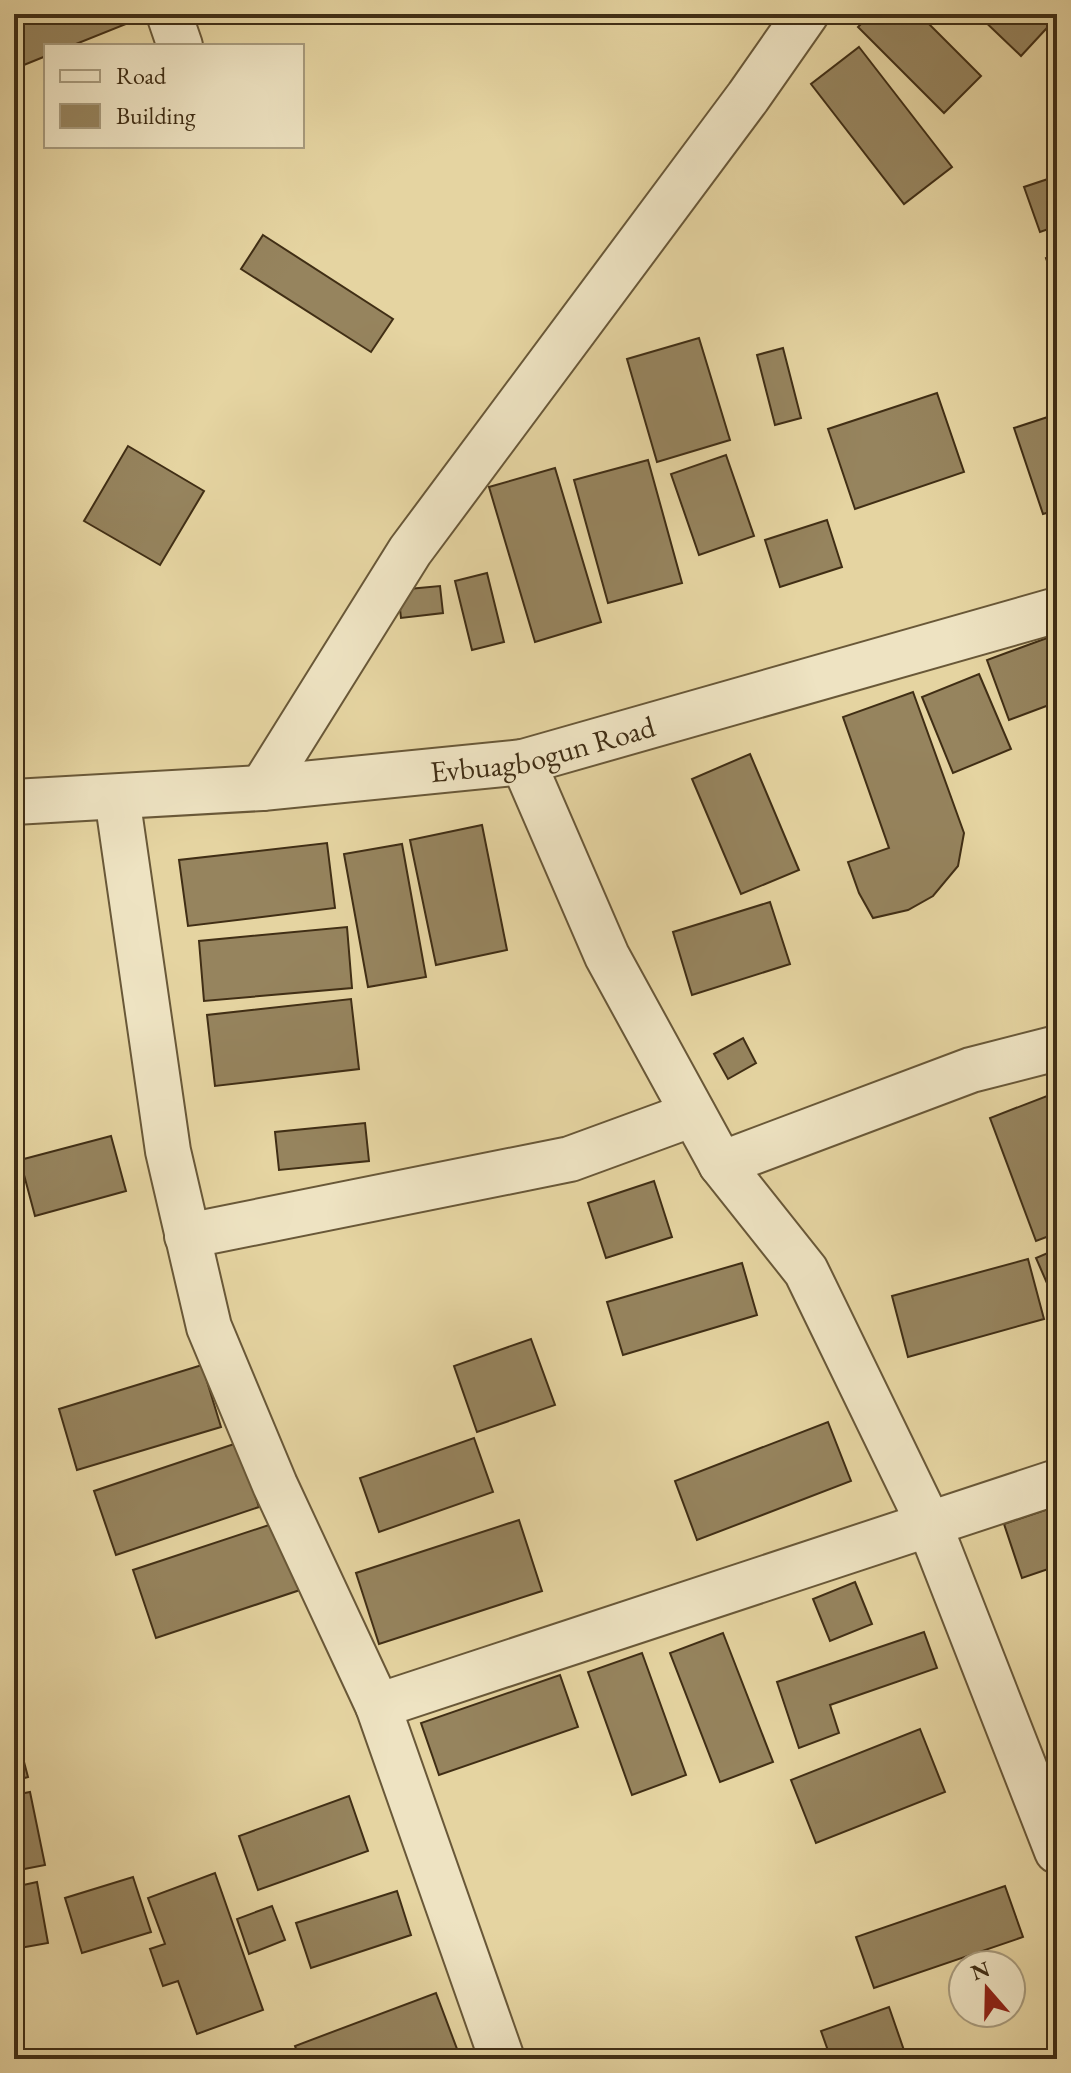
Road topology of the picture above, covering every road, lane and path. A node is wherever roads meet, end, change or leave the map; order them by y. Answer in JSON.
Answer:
{"nodes":[{"id":1,"x":169,"y":14,"type":"edge"},
{"id":2,"x":806,"y":14,"type":"edge"},
{"id":3,"x":179,"y":44,"type":"edge"},
{"id":4,"x":1057,"y":610,"type":"edge"},
{"id":5,"x":523,"y":762,"type":"junction"},
{"id":6,"x":262,"y":788,"type":"junction"},
{"id":7,"x":117,"y":797,"type":"junction"},
{"id":8,"x":14,"y":802,"type":"edge"},
{"id":9,"x":1057,"y":1048,"type":"edge"},
{"id":10,"x":693,"y":1114,"type":"junction"},
{"id":11,"x":721,"y":1164,"type":"junction"},
{"id":12,"x":187,"y":1236,"type":"junction"},
{"id":13,"x":1057,"y":1482,"type":"edge"},
{"id":14,"x":929,"y":1524,"type":"junction"},
{"id":15,"x":378,"y":1706,"type":"junction"},
{"id":16,"x":1057,"y":1851,"type":"edge"},
{"id":17,"x":502,"y":2059,"type":"edge"}],
"edges":[{"from":1,"to":3,"type":"street"},
{"from":2,"to":6,"type":"street"},
{"from":4,"to":5,"type":"street","name":"Evbuagbogun Road"},
{"from":5,"to":6,"type":"street","name":"Evbuagbogun Road"},
{"from":5,"to":10,"type":"street"},
{"from":6,"to":7,"type":"street","name":"Evbuagbogun Road"},
{"from":7,"to":8,"type":"street","name":"Evbuagbogun Road"},
{"from":7,"to":12,"type":"street"},
{"from":9,"to":11,"type":"street"},
{"from":10,"to":11,"type":"street"},
{"from":10,"to":12,"type":"street"},
{"from":11,"to":14,"type":"street"},
{"from":12,"to":15,"type":"street"},
{"from":13,"to":14,"type":"street"},
{"from":14,"to":15,"type":"street"},
{"from":14,"to":16,"type":"street"},
{"from":15,"to":17,"type":"street"}]}
